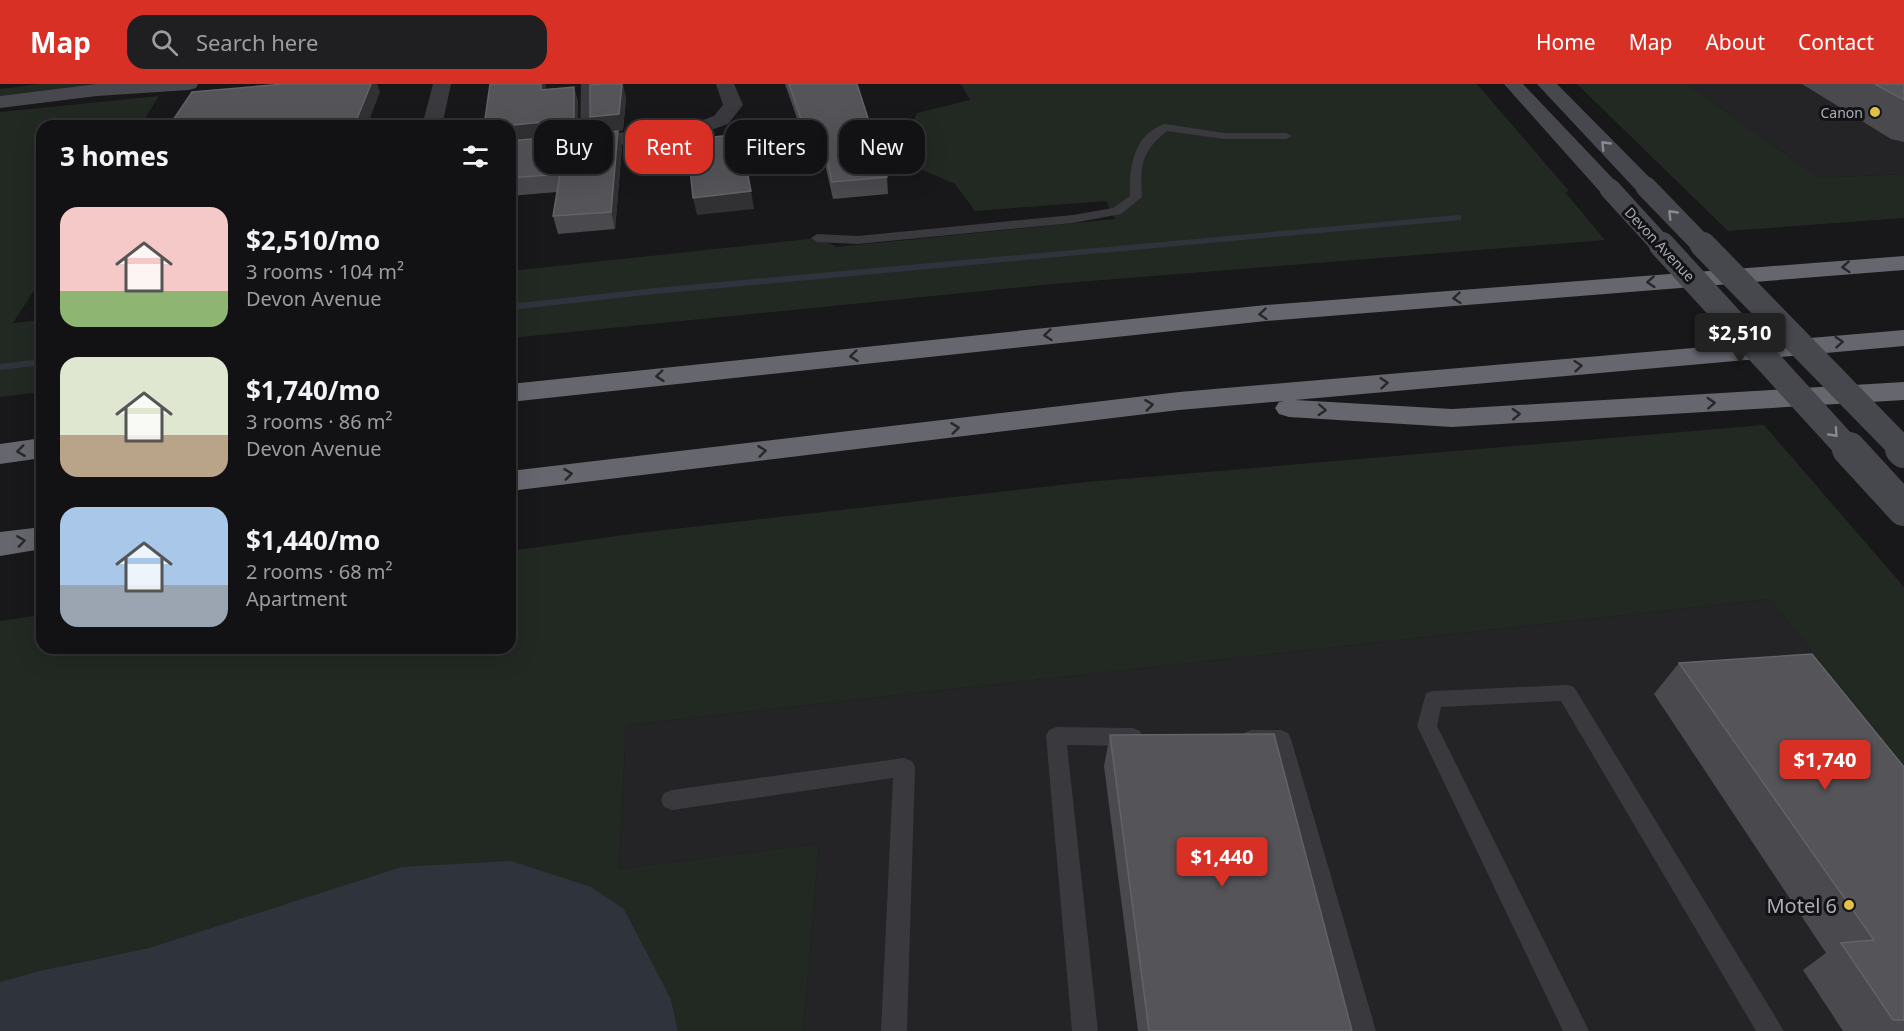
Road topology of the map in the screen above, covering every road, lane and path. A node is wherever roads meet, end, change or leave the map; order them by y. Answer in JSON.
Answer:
{"nodes":[{"id":1,"x":189,"y":84,"type":"edge"},
{"id":2,"x":442,"y":84,"type":"edge"},
{"id":3,"x":586,"y":84,"type":"edge"},
{"id":4,"x":725,"y":84,"type":"edge"},
{"id":5,"x":1513,"y":84,"type":"edge"},
{"id":6,"x":1546,"y":84,"type":"edge"},
{"id":7,"x":0,"y":102,"type":"edge"},
{"id":8,"x":433,"y":120,"type":"edge"},
{"id":9,"x":586,"y":120,"type":"edge"},
{"id":10,"x":1286,"y":136,"type":"dead end"},
{"id":11,"x":613,"y":139,"type":"edge"},
{"id":12,"x":534,"y":147,"type":"edge"},
{"id":13,"x":516,"y":149,"type":"edge"},
{"id":14,"x":817,"y":238,"type":"dead end"},
{"id":15,"x":1904,"y":262,"type":"edge"},
{"id":16,"x":1904,"y":338,"type":"edge"},
{"id":17,"x":1904,"y":391,"type":"edge"},
{"id":18,"x":516,"y":392,"type":"edge"},
{"id":19,"x":1179,"y":401,"type":"junction"},
{"id":20,"x":36,"y":449,"type":"edge"},
{"id":21,"x":1904,"y":451,"type":"edge"},
{"id":22,"x":0,"y":454,"type":"edge"},
{"id":23,"x":516,"y":480,"type":"edge"},
{"id":24,"x":1904,"y":509,"type":"edge"},
{"id":25,"x":36,"y":539,"type":"edge"},
{"id":26,"x":0,"y":544,"type":"edge"},
{"id":27,"x":1150,"y":738,"type":"edge"},
{"id":28,"x":1233,"y":739,"type":"edge"},
{"id":29,"x":672,"y":800,"type":"dead end"},
{"id":30,"x":894,"y":1031,"type":"edge"},
{"id":31,"x":1085,"y":1031,"type":"edge"},
{"id":32,"x":1363,"y":1031,"type":"edge"},
{"id":33,"x":1576,"y":1031,"type":"edge"},
{"id":34,"x":1771,"y":1031,"type":"edge"}],
"edges":[{"from":1,"to":7,"type":"main road"},
{"from":2,"to":8,"type":"street"},
{"from":3,"to":9,"type":"lane"},
{"from":4,"to":11,"type":"street"},
{"from":5,"to":24,"type":"main road","name":"Devon Avenue","one_way":true,"bridge":true},
{"from":21,"to":6,"type":"main road","name":"Devon Avenue","one_way":true,"bridge":true},
{"from":10,"to":14,"type":"lane"},
{"from":12,"to":13,"type":"street"},
{"from":15,"to":18,"type":"highway","one_way":true},
{"from":19,"to":16,"type":"highway","one_way":true},
{"from":19,"to":17,"type":"highway","one_way":true},
{"from":23,"to":19,"type":"highway","one_way":true},
{"from":20,"to":22,"type":"highway","one_way":true},
{"from":26,"to":25,"type":"highway","one_way":true},
{"from":27,"to":31,"type":"lane"},
{"from":28,"to":32,"type":"lane"},
{"from":29,"to":30,"type":"lane"},
{"from":33,"to":34,"type":"lane"}]}
